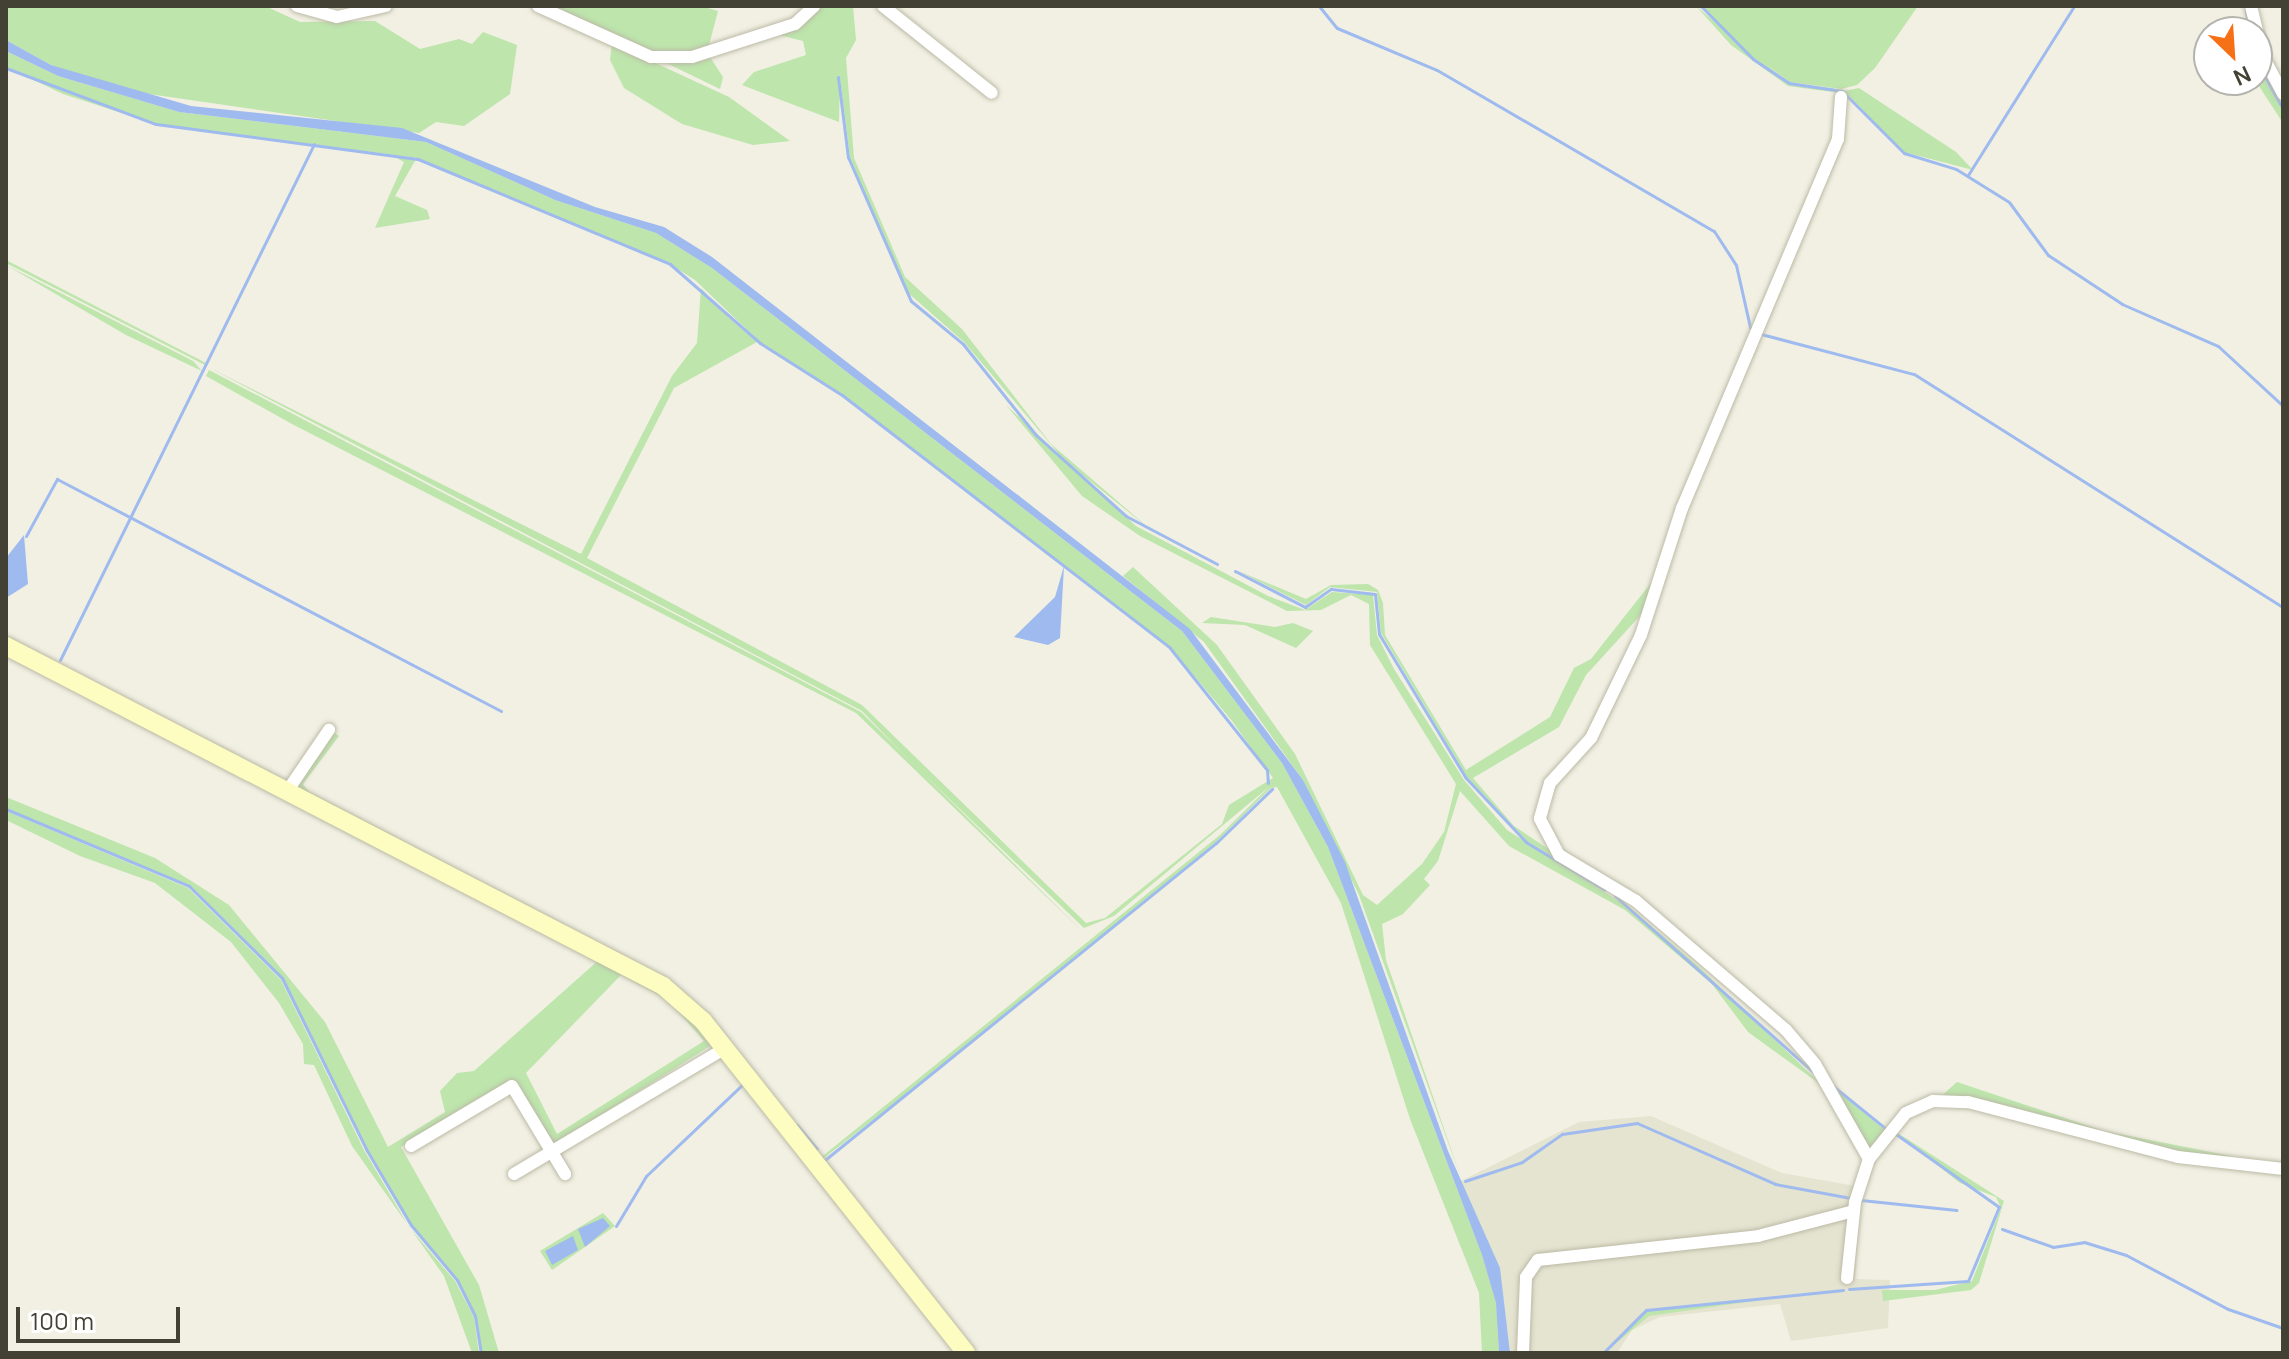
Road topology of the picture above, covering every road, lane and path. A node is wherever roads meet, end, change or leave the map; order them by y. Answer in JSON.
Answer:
{"nodes":[{"id":1,"x":297,"y":6,"type":"edge"},
{"id":2,"x":386,"y":6,"type":"edge"},
{"id":3,"x":538,"y":6,"type":"edge"},
{"id":4,"x":814,"y":6,"type":"edge"},
{"id":5,"x":883,"y":6,"type":"edge"},
{"id":6,"x":2251,"y":6,"type":"edge"},
{"id":7,"x":992,"y":93,"type":"dead end"},
{"id":8,"x":2283,"y":94,"type":"edge"},
{"id":9,"x":1841,"y":97,"type":"dead end"},
{"id":10,"x":6,"y":646,"type":"edge"},
{"id":11,"x":329,"y":730,"type":"dead end"},
{"id":12,"x":288,"y":790,"type":"junction"},
{"id":13,"x":724,"y":1049,"type":"junction"},
{"id":14,"x":411,"y":1146,"type":"dead end"},
{"id":15,"x":552,"y":1151,"type":"junction"},
{"id":16,"x":1869,"y":1159,"type":"junction"},
{"id":17,"x":2283,"y":1169,"type":"edge"},
{"id":18,"x":514,"y":1174,"type":"dead end"},
{"id":19,"x":565,"y":1174,"type":"dead end"},
{"id":20,"x":1854,"y":1211,"type":"junction"},
{"id":21,"x":1847,"y":1278,"type":"dead end"},
{"id":22,"x":966,"y":1353,"type":"edge"},
{"id":23,"x":1523,"y":1353,"type":"edge"}],
"edges":[{"from":1,"to":2,"type":"street"},
{"from":3,"to":4,"type":"street"},
{"from":5,"to":7,"type":"street"},
{"from":6,"to":8,"type":"street"},
{"from":9,"to":16,"type":"street"},
{"from":10,"to":12,"type":"street"},
{"from":11,"to":12,"type":"street"},
{"from":12,"to":13,"type":"street"},
{"from":13,"to":15,"type":"street"},
{"from":13,"to":22,"type":"street"},
{"from":14,"to":15,"type":"street"},
{"from":15,"to":18,"type":"street"},
{"from":15,"to":19,"type":"street"},
{"from":16,"to":17,"type":"street"},
{"from":16,"to":20,"type":"street"},
{"from":20,"to":21,"type":"street"},
{"from":20,"to":23,"type":"street"}]}
